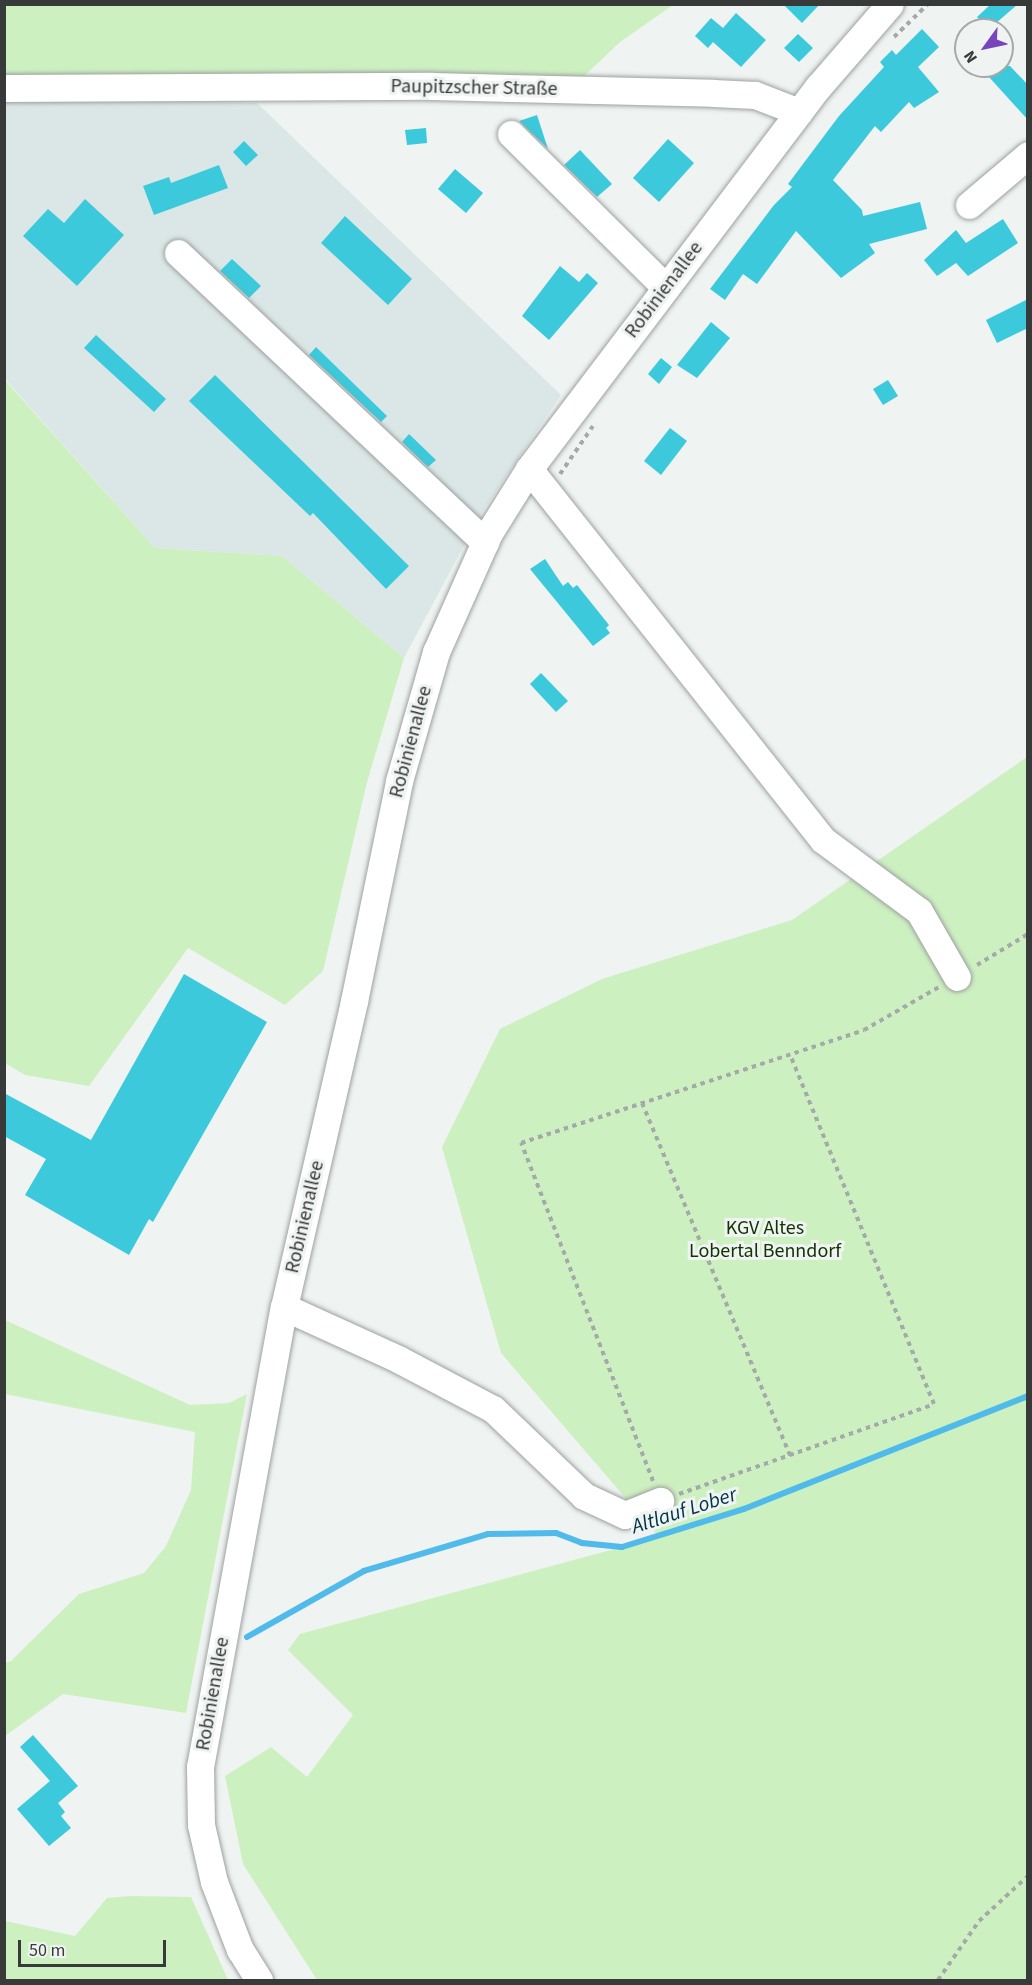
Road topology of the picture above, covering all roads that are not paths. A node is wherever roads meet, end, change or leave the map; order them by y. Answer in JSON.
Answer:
{"nodes":[{"id":1,"x":890,"y":4,"type":"edge"},
{"id":2,"x":4,"y":88,"type":"edge"},
{"id":3,"x":800,"y":112,"type":"junction"},
{"id":4,"x":511,"y":134,"type":"dead end"},
{"id":5,"x":1028,"y":155,"type":"edge"},
{"id":6,"x":969,"y":205,"type":"dead end"},
{"id":7,"x":178,"y":253,"type":"dead end"},
{"id":8,"x":666,"y":288,"type":"junction"},
{"id":9,"x":530,"y":469,"type":"junction"},
{"id":10,"x":485,"y":542,"type":"junction"},
{"id":11,"x":957,"y":977,"type":"road end"},
{"id":12,"x":284,"y":1307,"type":"junction"},
{"id":13,"x":660,"y":1500,"type":"road end"},
{"id":14,"x":259,"y":1980,"type":"edge"}],
"edges":[{"from":1,"to":3,"type":"street"},
{"from":2,"to":3,"type":"street","name":"Paupitzscher Straße"},
{"from":3,"to":8,"type":"street","name":"Robinienallee"},
{"from":4,"to":8,"type":"street"},
{"from":5,"to":6,"type":"street"},
{"from":7,"to":10,"type":"street"},
{"from":8,"to":9,"type":"street","name":"Robinienallee"},
{"from":9,"to":10,"type":"street","name":"Robinienallee"},
{"from":9,"to":11,"type":"street"},
{"from":10,"to":12,"type":"street","name":"Robinienallee"},
{"from":12,"to":13,"type":"street"},
{"from":12,"to":14,"type":"street","name":"Robinienallee"}]}
